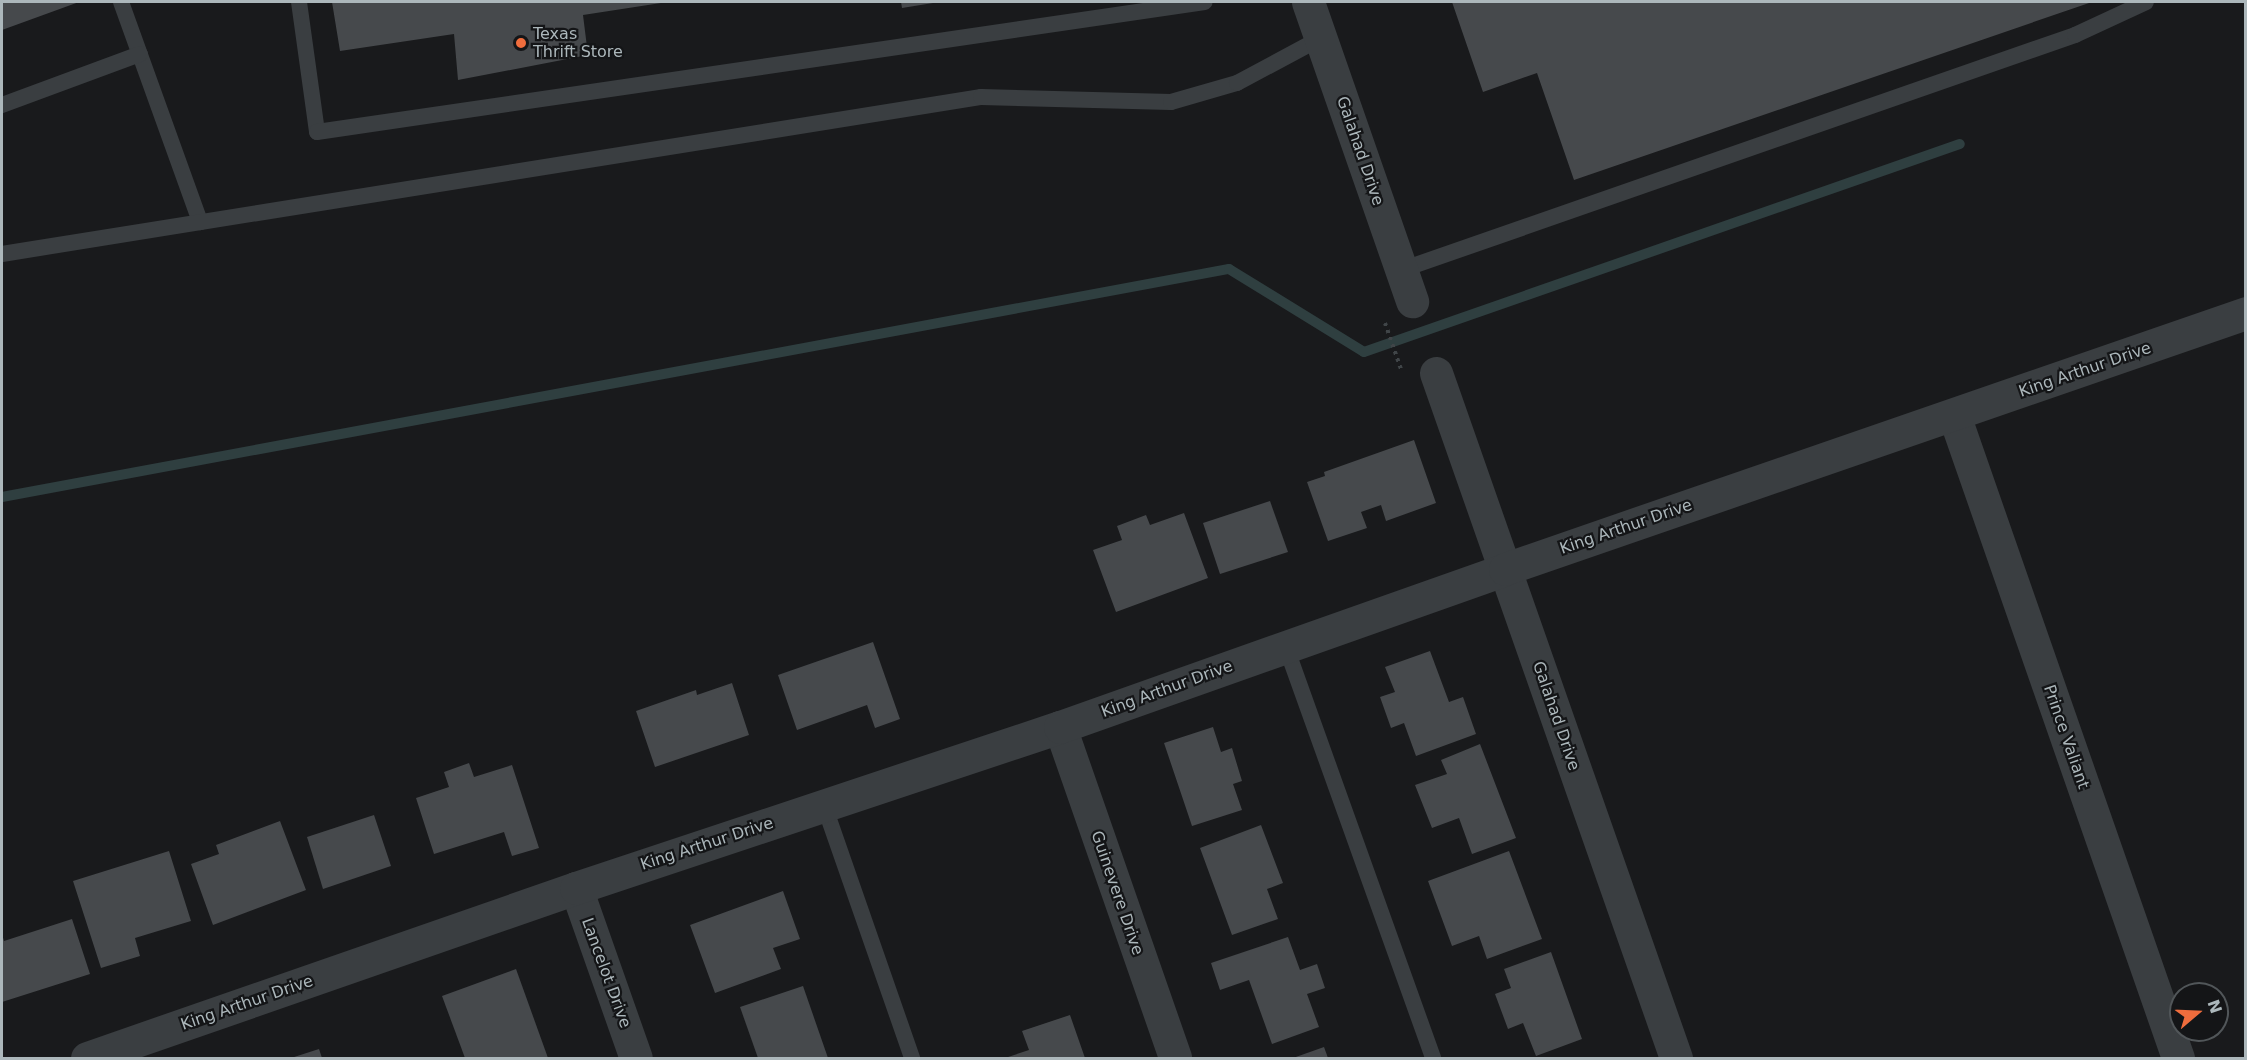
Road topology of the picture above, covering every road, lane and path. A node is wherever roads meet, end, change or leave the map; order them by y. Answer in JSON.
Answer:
{"nodes":[{"id":1,"x":121,"y":2,"type":"edge"},
{"id":2,"x":299,"y":2,"type":"edge"},
{"id":3,"x":1205,"y":2,"type":"edge"},
{"id":4,"x":1308,"y":2,"type":"edge"},
{"id":5,"x":2146,"y":2,"type":"edge"},
{"id":6,"x":1151,"y":5,"type":"edge"},
{"id":7,"x":1321,"y":38,"type":"junction"},
{"id":8,"x":140,"y":54,"type":"junction"},
{"id":9,"x":2,"y":105,"type":"edge"},
{"id":10,"x":200,"y":222,"type":"junction"},
{"id":11,"x":2,"y":254,"type":"edge"},
{"id":12,"x":1401,"y":270,"type":"junction"},
{"id":13,"x":1412,"y":301,"type":"dead end"},
{"id":14,"x":2246,"y":313,"type":"edge"},
{"id":15,"x":1384,"y":322,"type":"dead end"},
{"id":16,"x":1398,"y":361,"type":"dead end"},
{"id":17,"x":1436,"y":373,"type":"dead end"},
{"id":18,"x":1954,"y":415,"type":"junction"},
{"id":19,"x":1505,"y":568,"type":"junction"},
{"id":20,"x":1286,"y":647,"type":"junction"},
{"id":21,"x":1060,"y":727,"type":"junction"},
{"id":22,"x":824,"y":806,"type":"junction"},
{"id":23,"x":576,"y":888,"type":"junction"},
{"id":24,"x":106,"y":1055,"type":"edge"},
{"id":25,"x":636,"y":1059,"type":"edge"},
{"id":26,"x":912,"y":1059,"type":"edge"},
{"id":27,"x":1175,"y":1059,"type":"edge"},
{"id":28,"x":1433,"y":1059,"type":"edge"},
{"id":29,"x":1676,"y":1059,"type":"edge"},
{"id":30,"x":2178,"y":1059,"type":"edge"}],
"edges":[{"from":1,"to":8,"type":"lane"},
{"from":2,"to":6,"type":"lane"},
{"from":3,"to":6,"type":"lane"},
{"from":4,"to":7,"type":"street","name":"Galahad Drive"},
{"from":5,"to":12,"type":"lane"},
{"from":7,"to":10,"type":"lane"},
{"from":7,"to":12,"type":"street","name":"Galahad Drive"},
{"from":8,"to":9,"type":"lane"},
{"from":8,"to":10,"type":"lane"},
{"from":10,"to":11,"type":"lane"},
{"from":12,"to":13,"type":"street","name":"Galahad Drive"},
{"from":14,"to":18,"type":"street","name":"King Arthur Drive"},
{"from":15,"to":16,"type":"path"},
{"from":17,"to":19,"type":"street","name":"Galahad Drive"},
{"from":18,"to":19,"type":"street","name":"King Arthur Drive"},
{"from":18,"to":30,"type":"street","name":"Prince Valiant"},
{"from":19,"to":20,"type":"street","name":"King Arthur Drive"},
{"from":19,"to":29,"type":"street","name":"Galahad Drive"},
{"from":20,"to":21,"type":"street","name":"King Arthur Drive"},
{"from":20,"to":28,"type":"lane"},
{"from":21,"to":22,"type":"street","name":"King Arthur Drive"},
{"from":21,"to":27,"type":"street","name":"Guinevere Drive"},
{"from":22,"to":23,"type":"street","name":"King Arthur Drive"},
{"from":22,"to":26,"type":"lane"},
{"from":23,"to":24,"type":"street","name":"King Arthur Drive"},
{"from":23,"to":25,"type":"street","name":"Lancelot Drive"}]}
